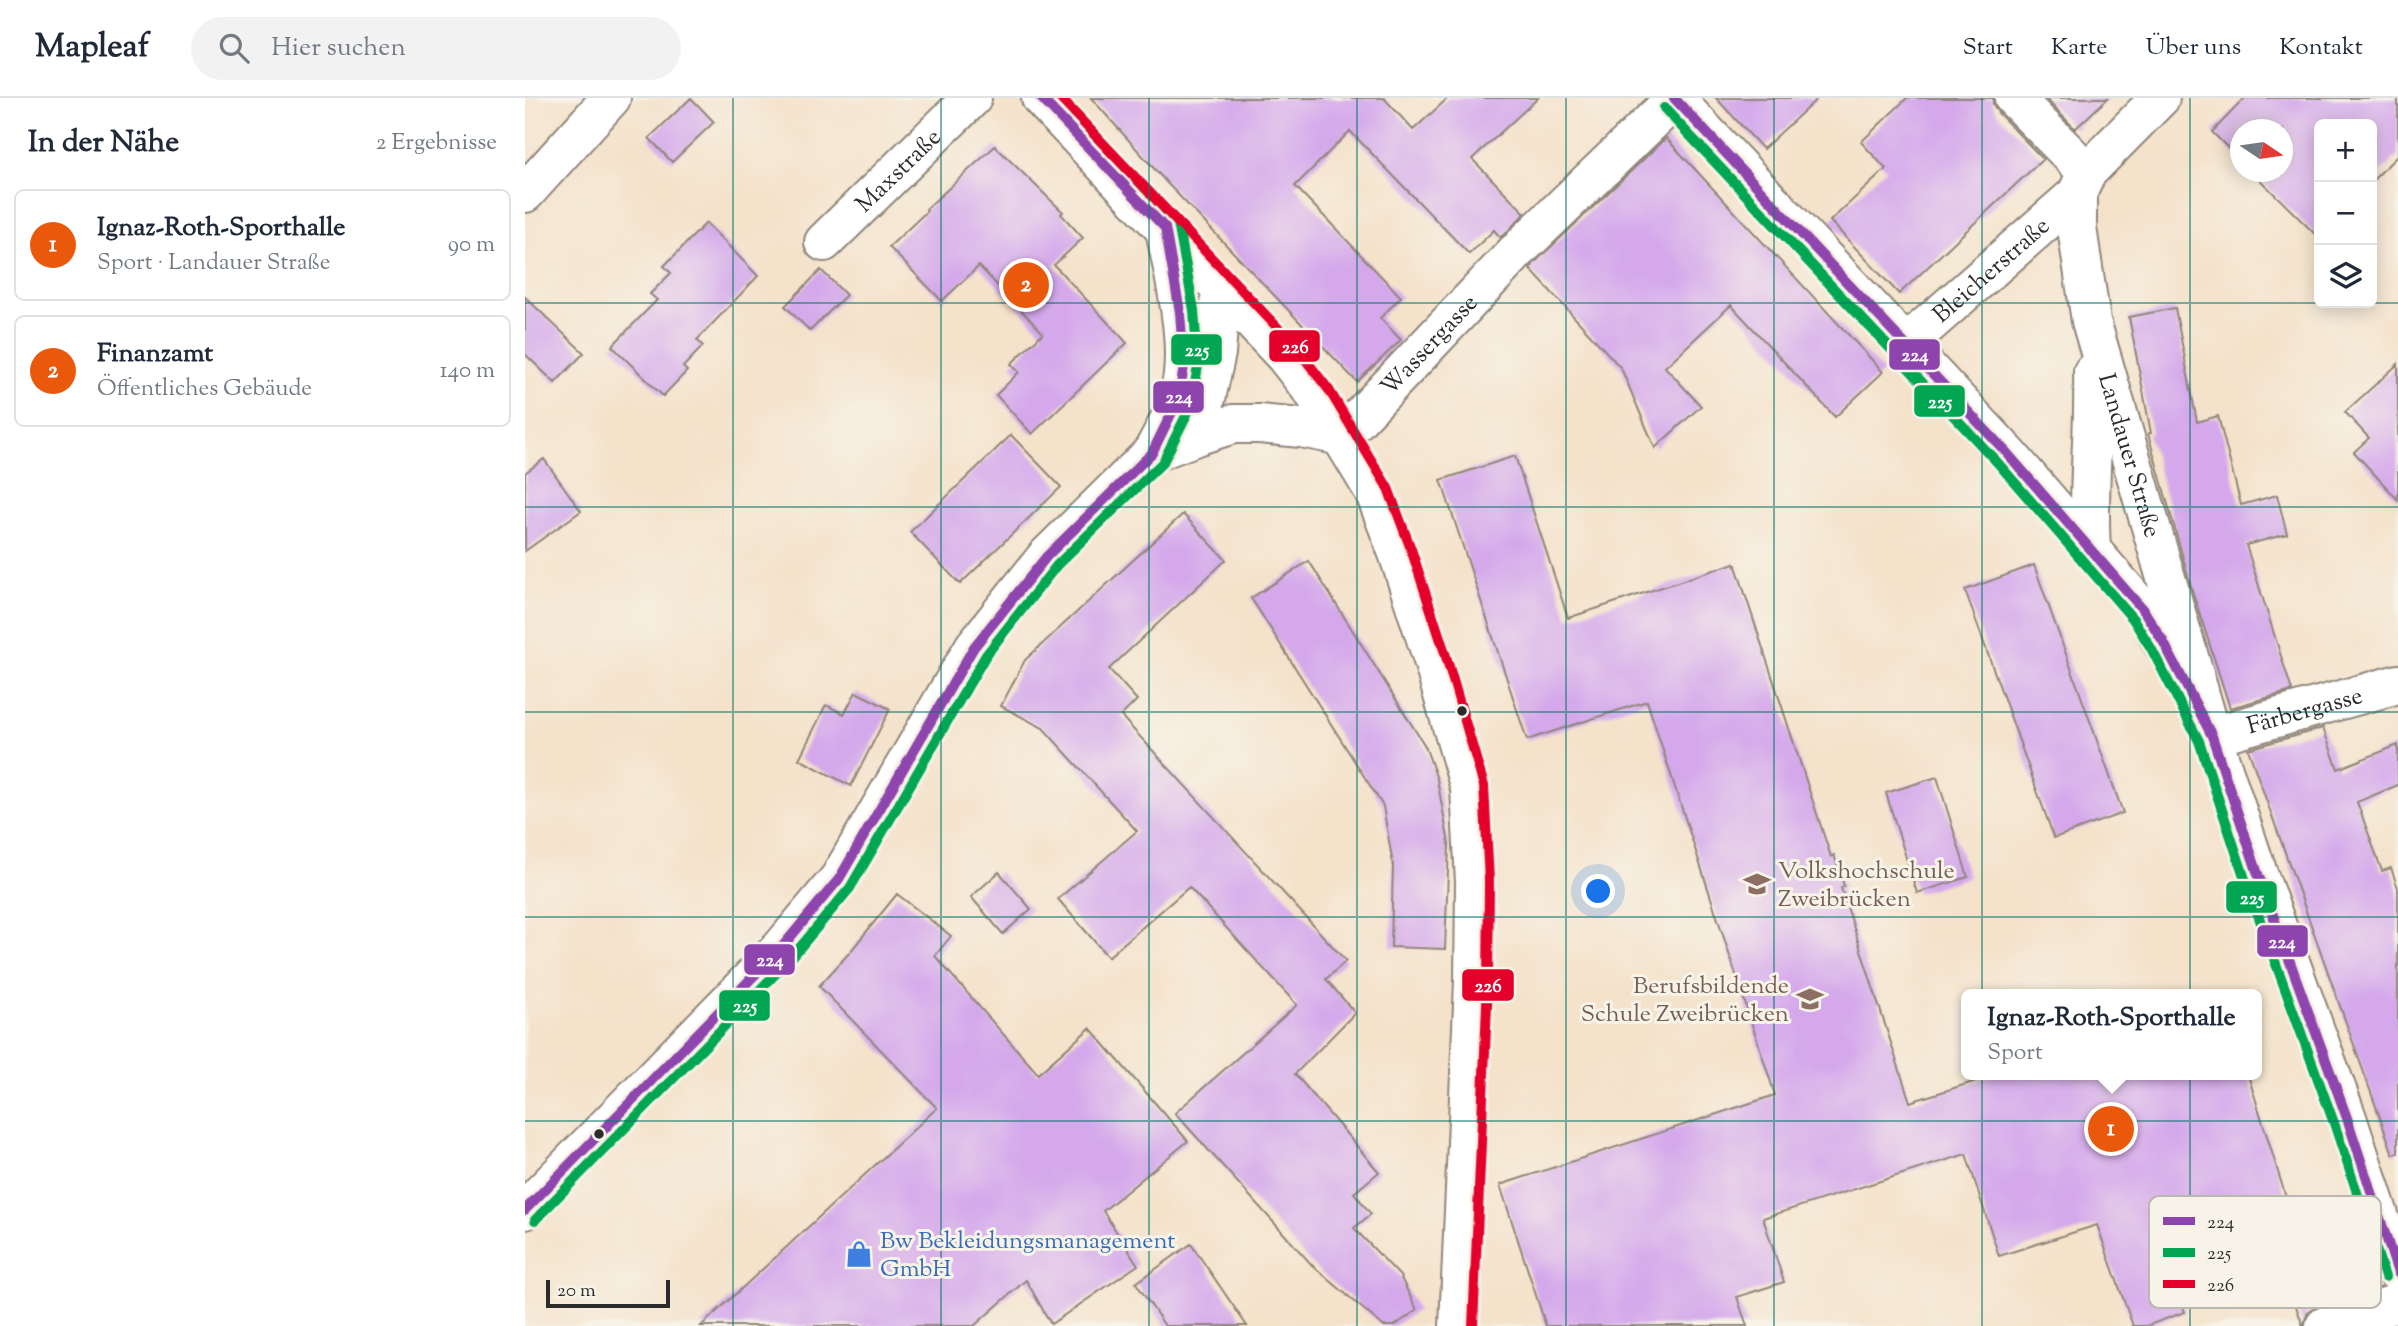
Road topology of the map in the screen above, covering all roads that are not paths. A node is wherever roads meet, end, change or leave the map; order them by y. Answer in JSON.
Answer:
{"nodes":[{"id":1,"x":611,"y":98,"type":"edge"},
{"id":2,"x":972,"y":98,"type":"edge"},
{"id":3,"x":1041,"y":98,"type":"edge"},
{"id":4,"x":2014,"y":98,"type":"edge"},
{"id":5,"x":2160,"y":98,"type":"edge"},
{"id":6,"x":1683,"y":101,"type":"edge"},
{"id":7,"x":2082,"y":183,"type":"junction"},
{"id":8,"x":525,"y":194,"type":"edge"},
{"id":9,"x":1165,"y":228,"type":"junction"},
{"id":10,"x":824,"y":242,"type":"dead end"},
{"id":11,"x":1221,"y":288,"type":"junction"},
{"id":12,"x":2091,"y":321,"type":"junction"},
{"id":13,"x":1905,"y":345,"type":"junction"},
{"id":14,"x":1342,"y":436,"type":"junction"},
{"id":15,"x":1191,"y":437,"type":"junction"},
{"id":16,"x":1152,"y":453,"type":"junction"},
{"id":17,"x":2091,"y":549,"type":"junction"},
{"id":18,"x":2398,"y":684,"type":"edge"},
{"id":19,"x":2212,"y":736,"type":"junction"},
{"id":20,"x":2373,"y":1196,"type":"edge"},
{"id":21,"x":525,"y":1210,"type":"edge"},
{"id":22,"x":2381,"y":1221,"type":"edge"},
{"id":23,"x":2398,"y":1273,"type":"edge"},
{"id":24,"x":2398,"y":1303,"type":"edge"},
{"id":25,"x":1450,"y":1320,"type":"edge"},
{"id":26,"x":2325,"y":1326,"type":"edge"}],
"edges":[{"from":1,"to":8,"type":"street"},
{"from":2,"to":10,"type":"street","name":"Maxstraße"},
{"from":3,"to":9,"type":"street"},
{"from":4,"to":7,"type":"street"},
{"from":5,"to":7,"type":"street","name":"Bleicherstraße"},
{"from":6,"to":13,"type":"street","name":"Landauer Straße"},
{"from":6,"to":14,"type":"street","name":"Wassergasse"},
{"from":7,"to":12,"type":"street","name":"Landauer Straße"},
{"from":7,"to":13,"type":"street","name":"Bleicherstraße"},
{"from":9,"to":11,"type":"street"},
{"from":9,"to":16,"type":"street"},
{"from":11,"to":14,"type":"street"},
{"from":11,"to":15,"type":"street"},
{"from":12,"to":17,"type":"street"},
{"from":12,"to":19,"type":"street","name":"Landauer Straße"},
{"from":13,"to":17,"type":"street","name":"Landauer Straße"},
{"from":14,"to":15,"type":"street"},
{"from":14,"to":25,"type":"street"},
{"from":15,"to":16,"type":"street"},
{"from":16,"to":21,"type":"street"},
{"from":17,"to":19,"type":"street","name":"Landauer Straße"},
{"from":18,"to":19,"type":"street","name":"Färbergasse"},
{"from":19,"to":20,"type":"street","name":"Landauer Straße"},
{"from":22,"to":23,"type":"street","name":"Landauer Straße"},
{"from":24,"to":26,"type":"street"}]}
